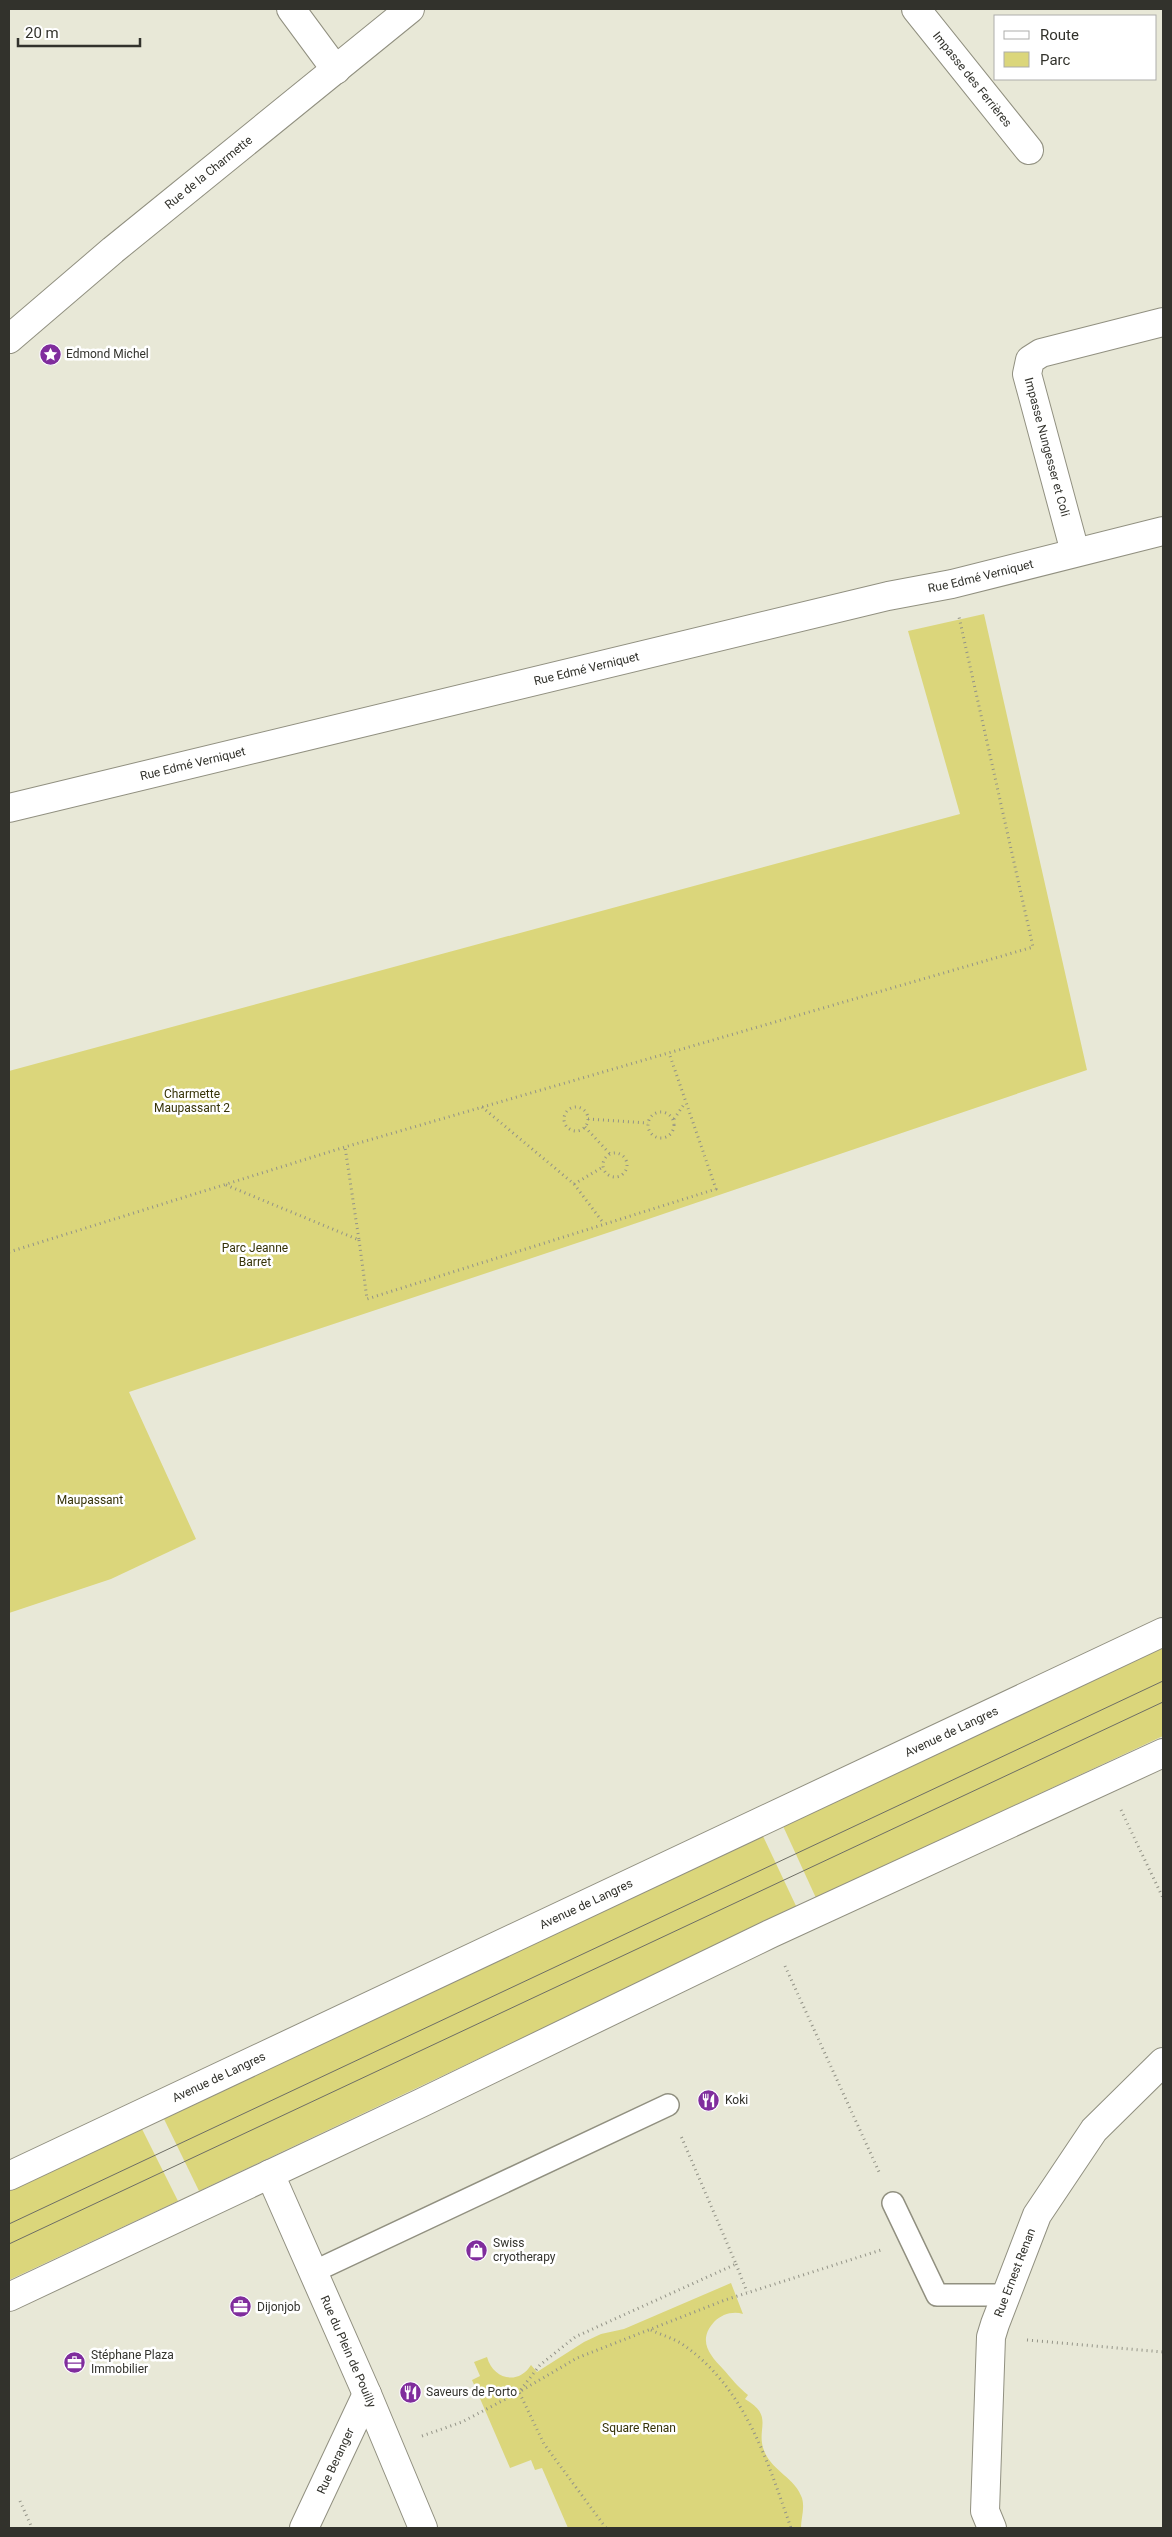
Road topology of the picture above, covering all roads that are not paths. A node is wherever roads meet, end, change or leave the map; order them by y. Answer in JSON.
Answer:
{"nodes":[{"id":1,"x":291,"y":9,"type":"edge"},
{"id":2,"x":410,"y":9,"type":"edge"},
{"id":3,"x":916,"y":9,"type":"edge"},
{"id":4,"x":336,"y":70,"type":"junction"},
{"id":5,"x":1029,"y":150,"type":"dead end"},
{"id":6,"x":1163,"y":322,"type":"edge"},
{"id":7,"x":9,"y":339,"type":"edge"},
{"id":8,"x":1163,"y":530,"type":"edge"},
{"id":9,"x":1075,"y":552,"type":"junction"},
{"id":10,"x":9,"y":808,"type":"edge"},
{"id":11,"x":1163,"y":1632,"type":"edge"},
{"id":12,"x":1163,"y":1753,"type":"edge"},
{"id":13,"x":1163,"y":2062,"type":"edge"},
{"id":14,"x":668,"y":2105,"type":"road end"},
{"id":15,"x":270,"y":2174,"type":"junction"},
{"id":16,"x":9,"y":2176,"type":"edge"},
{"id":17,"x":893,"y":2203,"type":"road end"},
{"id":18,"x":313,"y":2272,"type":"junction"},
{"id":19,"x":1006,"y":2295,"type":"junction"},
{"id":20,"x":9,"y":2297,"type":"edge"},
{"id":21,"x":367,"y":2394,"type":"junction"},
{"id":22,"x":304,"y":2528,"type":"edge"},
{"id":23,"x":423,"y":2528,"type":"edge"},
{"id":24,"x":992,"y":2528,"type":"edge"}],
"edges":[{"from":1,"to":4,"type":"street"},
{"from":2,"to":4,"type":"street","name":"Rue de la Charmette"},
{"from":3,"to":5,"type":"street","name":"Impasse des Ferrières"},
{"from":4,"to":7,"type":"street","name":"Rue de la Charmette"},
{"from":6,"to":9,"type":"street","name":"Impasse Nungesser et Coli"},
{"from":8,"to":9,"type":"street","name":"Rue Edmé Verniquet"},
{"from":9,"to":10,"type":"street","name":"Rue Edmé Verniquet"},
{"from":11,"to":16,"type":"street","name":"Avenue de Langres"},
{"from":12,"to":15,"type":"street"},
{"from":13,"to":19,"type":"street","name":"Rue Ernest Renan"},
{"from":14,"to":18,"type":"lane"},
{"from":15,"to":18,"type":"street","name":"Rue du Plein de Pouilly"},
{"from":15,"to":20,"type":"street"},
{"from":17,"to":19,"type":"lane"},
{"from":18,"to":21,"type":"street","name":"Rue du Plein de Pouilly"},
{"from":19,"to":24,"type":"street","name":"Rue Ernest Renan"},
{"from":21,"to":22,"type":"street","name":"Rue Beranger"},
{"from":21,"to":23,"type":"street","name":"Rue du Plein de Pouilly"}]}
